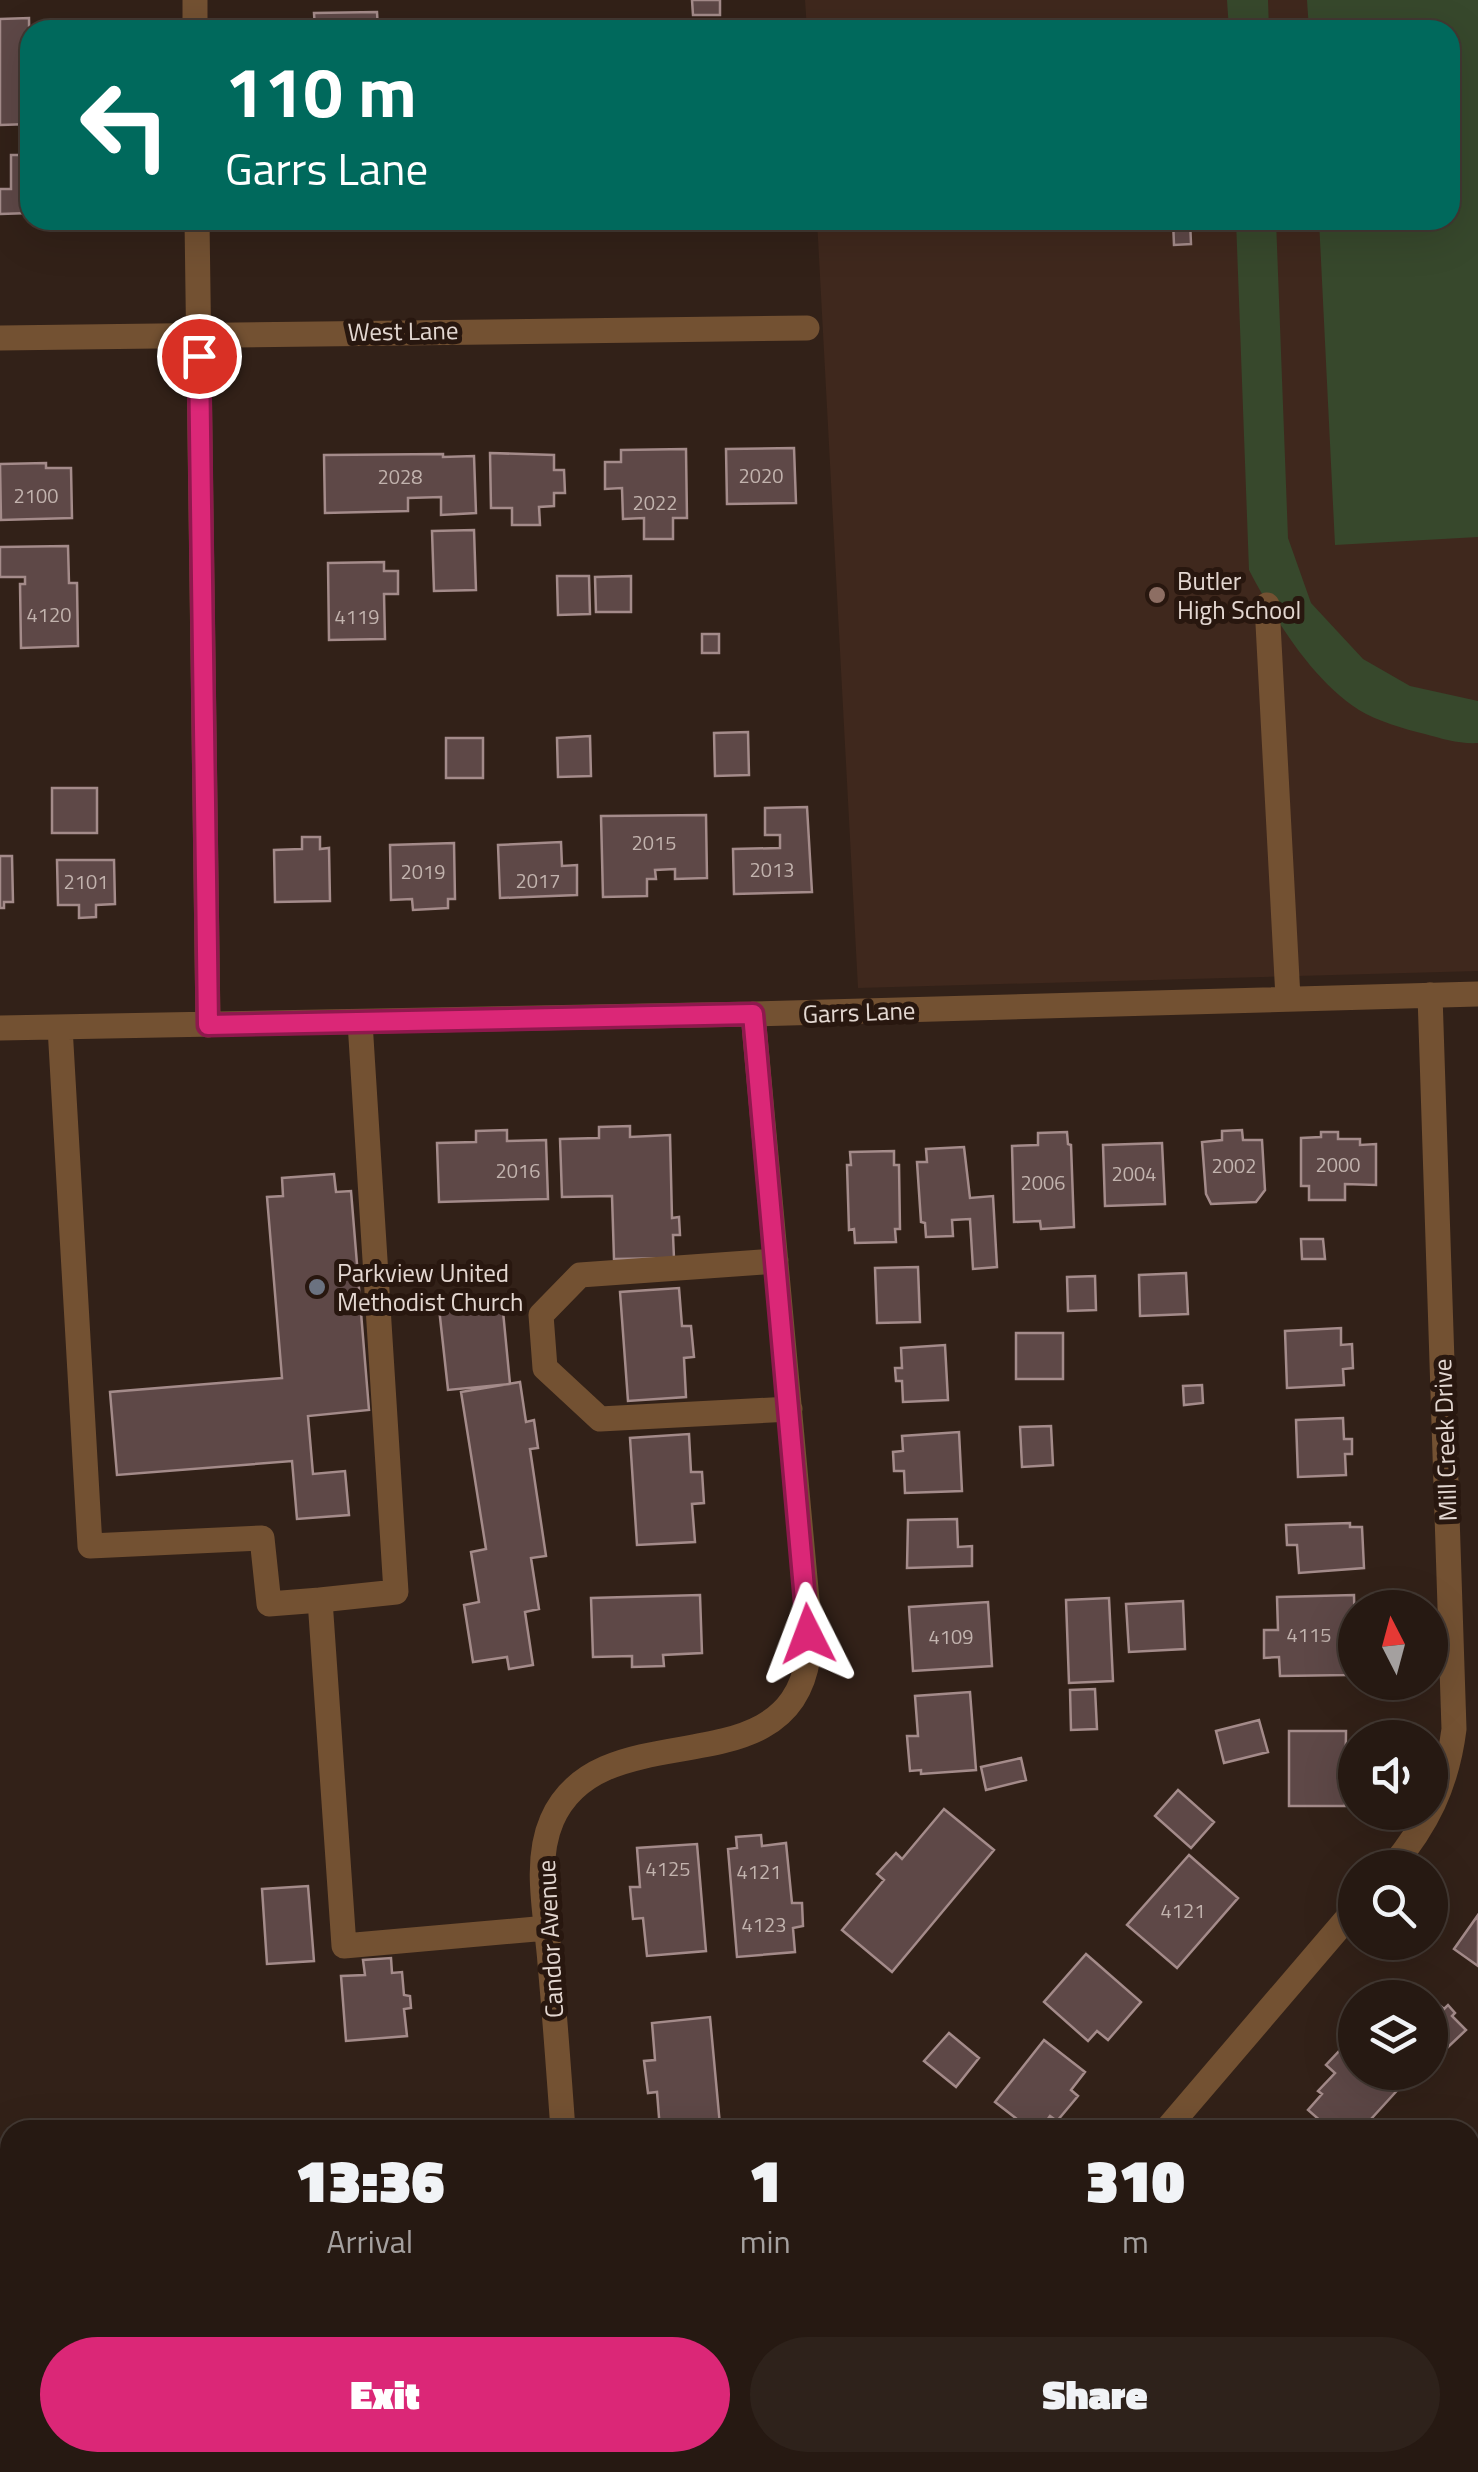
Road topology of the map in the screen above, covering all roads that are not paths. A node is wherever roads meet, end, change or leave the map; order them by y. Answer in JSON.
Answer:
{"nodes":[{"id":1,"x":196,"y":230,"type":"edge"},
{"id":2,"x":807,"y":328,"type":"dead end"},
{"id":3,"x":198,"y":334,"type":"junction"},
{"id":4,"x":0,"y":338,"type":"edge"},
{"id":5,"x":1267,"y":605,"type":"dead end"},
{"id":6,"x":1478,"y":994,"type":"edge"},
{"id":7,"x":1430,"y":995,"type":"junction"},
{"id":8,"x":1288,"y":998,"type":"junction"},
{"id":9,"x":753,"y":1014,"type":"junction"},
{"id":10,"x":360,"y":1022,"type":"junction"},
{"id":11,"x":208,"y":1025,"type":"junction"},
{"id":12,"x":60,"y":1027,"type":"junction"},
{"id":13,"x":0,"y":1028,"type":"edge"},
{"id":14,"x":776,"y":1261,"type":"junction"},
{"id":15,"x":790,"y":1409,"type":"junction"},
{"id":16,"x":320,"y":1600,"type":"junction"},
{"id":17,"x":1404,"y":1850,"type":"edge"},
{"id":18,"x":547,"y":1928,"type":"junction"},
{"id":19,"x":1338,"y":1929,"type":"edge"},
{"id":20,"x":562,"y":2120,"type":"edge"},
{"id":21,"x":1175,"y":2120,"type":"edge"}],
"edges":[{"from":1,"to":3,"type":"street"},
{"from":2,"to":3,"type":"street","name":"West Lane"},
{"from":3,"to":4,"type":"street","name":"West Lane"},
{"from":3,"to":11,"type":"street"},
{"from":5,"to":8,"type":"street"},
{"from":6,"to":7,"type":"street","name":"Garrs Lane"},
{"from":7,"to":8,"type":"street","name":"Garrs Lane"},
{"from":7,"to":17,"type":"street","name":"Mill Creek Drive"},
{"from":8,"to":9,"type":"street","name":"Garrs Lane"},
{"from":9,"to":10,"type":"street","name":"Garrs Lane"},
{"from":9,"to":14,"type":"street","name":"Candor Avenue"},
{"from":10,"to":11,"type":"street","name":"Garrs Lane"},
{"from":10,"to":16,"type":"street"},
{"from":11,"to":12,"type":"street","name":"Garrs Lane"},
{"from":12,"to":13,"type":"street","name":"Garrs Lane"},
{"from":12,"to":16,"type":"street"},
{"from":14,"to":15,"type":"street","name":"Candor Avenue"},
{"from":14,"to":15,"type":"street"},
{"from":15,"to":18,"type":"street","name":"Candor Avenue"},
{"from":16,"to":18,"type":"street"},
{"from":18,"to":20,"type":"street","name":"Candor Avenue"},
{"from":19,"to":21,"type":"street"}]}
